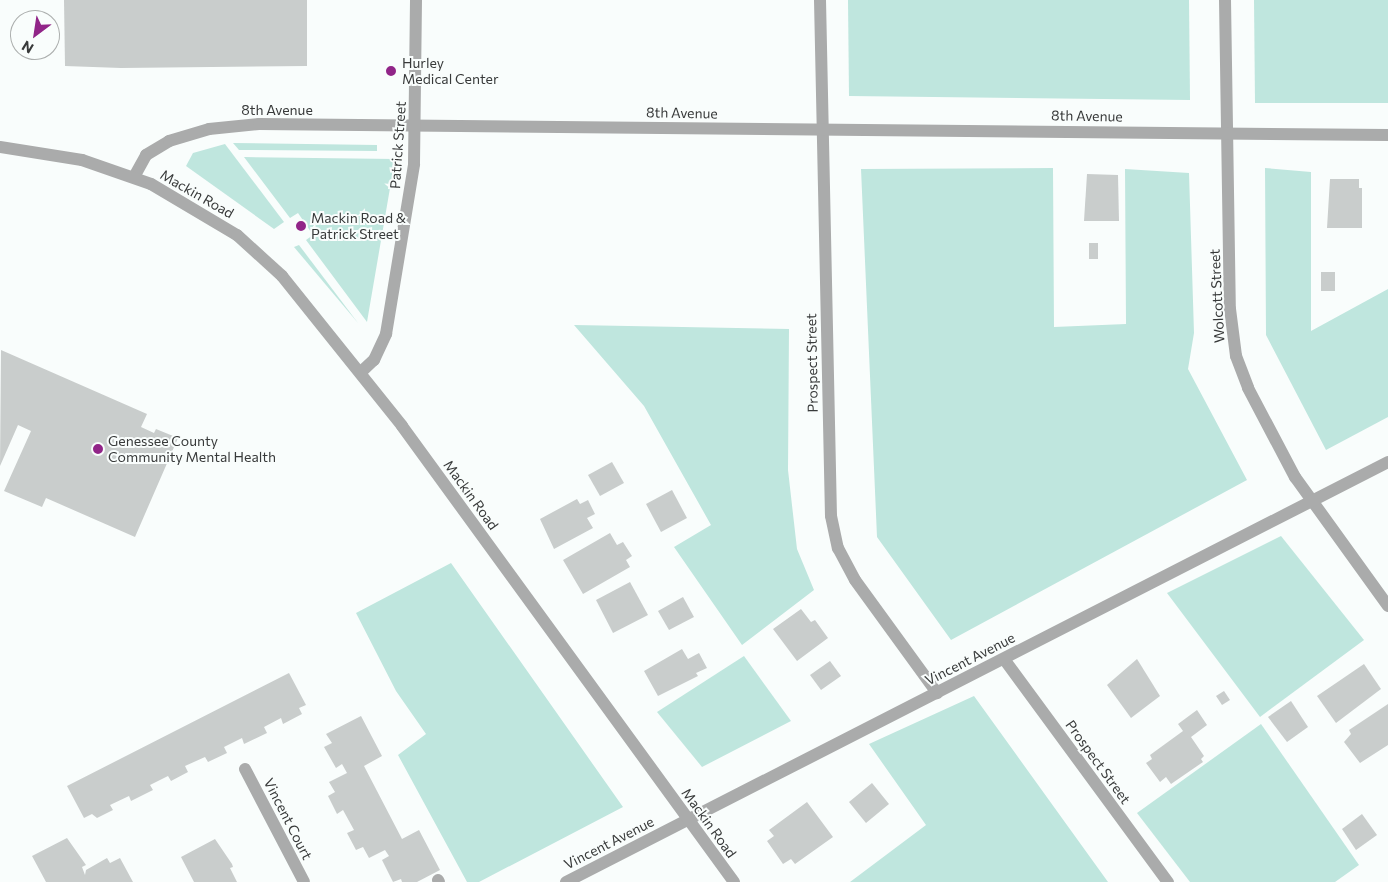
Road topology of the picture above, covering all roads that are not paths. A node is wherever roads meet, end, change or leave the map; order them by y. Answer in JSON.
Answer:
{"nodes":[{"id":1,"x":416,"y":0,"type":"edge"},
{"id":2,"x":820,"y":0,"type":"edge"},
{"id":3,"x":1225,"y":0,"type":"edge"},
{"id":4,"x":416,"y":126,"type":"junction"},
{"id":5,"x":822,"y":129,"type":"junction"},
{"id":6,"x":1227,"y":133,"type":"junction"},
{"id":7,"x":1388,"y":134,"type":"edge"},
{"id":8,"x":0,"y":147,"type":"edge"},
{"id":9,"x":134,"y":177,"type":"junction"},
{"id":10,"x":361,"y":372,"type":"junction"},
{"id":11,"x":1388,"y":462,"type":"edge"},
{"id":12,"x":1311,"y":501,"type":"junction"},
{"id":13,"x":1388,"y":606,"type":"edge"},
{"id":14,"x":1004,"y":659,"type":"junction"},
{"id":15,"x":937,"y":694,"type":"junction"},
{"id":16,"x":245,"y":769,"type":"dead end"},
{"id":17,"x":688,"y":820,"type":"junction"},
{"id":18,"x":304,"y":882,"type":"edge"},
{"id":19,"x":566,"y":882,"type":"edge"},
{"id":20,"x":734,"y":882,"type":"edge"},
{"id":21,"x":1168,"y":882,"type":"edge"}],
"edges":[{"from":1,"to":4,"type":"street","name":"Patrick Street"},
{"from":2,"to":5,"type":"street","name":"Prospect Street"},
{"from":3,"to":6,"type":"street","name":"Wolcott Street"},
{"from":4,"to":5,"type":"street","name":"8th Avenue"},
{"from":4,"to":9,"type":"street","name":"8th Avenue"},
{"from":4,"to":10,"type":"street","name":"Patrick Street"},
{"from":5,"to":6,"type":"street","name":"8th Avenue"},
{"from":5,"to":15,"type":"street","name":"Prospect Street"},
{"from":6,"to":7,"type":"street","name":"8th Avenue"},
{"from":6,"to":12,"type":"street","name":"Wolcott Street"},
{"from":8,"to":9,"type":"street"},
{"from":9,"to":10,"type":"street","name":"Mackin Road"},
{"from":10,"to":17,"type":"street","name":"Mackin Road"},
{"from":11,"to":12,"type":"street","name":"Vincent Avenue"},
{"from":12,"to":13,"type":"street","name":"Wolcott Street"},
{"from":12,"to":14,"type":"street","name":"Vincent Avenue"},
{"from":14,"to":15,"type":"street","name":"Vincent Avenue"},
{"from":14,"to":21,"type":"street","name":"Prospect Street"},
{"from":15,"to":17,"type":"street","name":"Vincent Avenue"},
{"from":16,"to":18,"type":"street","name":"Vincent Court"},
{"from":17,"to":19,"type":"street","name":"Vincent Avenue"},
{"from":17,"to":20,"type":"street","name":"Mackin Road"}]}
